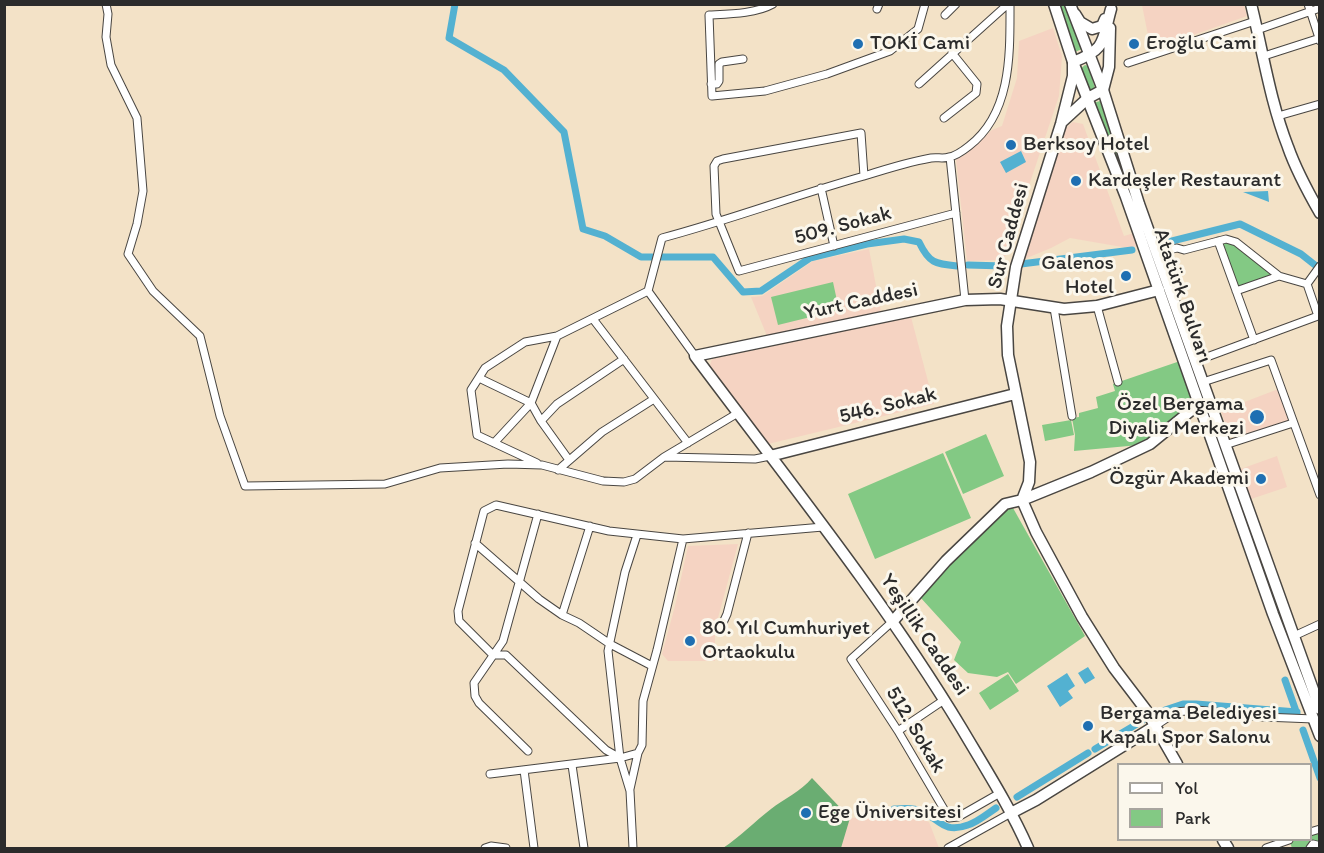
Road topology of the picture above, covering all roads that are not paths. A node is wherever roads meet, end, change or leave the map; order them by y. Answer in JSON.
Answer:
{"nodes":[{"id":1,"x":106,"y":4,"type":"edge"},
{"id":2,"x":773,"y":4,"type":"edge"},
{"id":3,"x":925,"y":4,"type":"edge"},
{"id":4,"x":956,"y":4,"type":"edge"},
{"id":5,"x":1009,"y":4,"type":"edge"},
{"id":6,"x":1054,"y":4,"type":"edge"},
{"id":7,"x":1251,"y":4,"type":"edge"},
{"id":8,"x":1070,"y":6,"type":"edge"},
{"id":9,"x":1111,"y":7,"type":"edge"},
{"id":10,"x":1309,"y":8,"type":"edge"},
{"id":11,"x":1320,"y":8,"type":"edge"},
{"id":12,"x":945,"y":15,"type":"dead end"},
{"id":13,"x":1256,"y":26,"type":"junction"},
{"id":14,"x":1319,"y":39,"type":"edge"},
{"id":15,"x":952,"y":53,"type":"junction"},
{"id":16,"x":1089,"y":56,"type":"junction"},
{"id":17,"x":1264,"y":56,"type":"junction"},
{"id":18,"x":743,"y":59,"type":"dead end"},
{"id":19,"x":1073,"y":62,"type":"junction"},
{"id":20,"x":1128,"y":63,"type":"dead end"},
{"id":21,"x":711,"y":84,"type":"junction"},
{"id":22,"x":919,"y":84,"type":"dead end"},
{"id":23,"x":1103,"y":90,"type":"junction"},
{"id":24,"x":1088,"y":98,"type":"junction"},
{"id":25,"x":1320,"y":104,"type":"edge"},
{"id":26,"x":1278,"y":116,"type":"junction"},
{"id":27,"x":944,"y":118,"type":"dead end"},
{"id":28,"x":1061,"y":124,"type":"junction"},
{"id":29,"x":950,"y":157,"type":"junction"},
{"id":30,"x":864,"y":176,"type":"junction"},
{"id":31,"x":821,"y":188,"type":"junction"},
{"id":32,"x":1319,"y":209,"type":"edge"},
{"id":33,"x":956,"y":213,"type":"junction"},
{"id":34,"x":719,"y":223,"type":"junction"},
{"id":35,"x":1218,"y":241,"type":"junction"},
{"id":36,"x":834,"y":246,"type":"junction"},
{"id":37,"x":1157,"y":253,"type":"junction"},
{"id":38,"x":1318,"y":268,"type":"edge"},
{"id":39,"x":1279,"y":276,"type":"junction"},
{"id":40,"x":1307,"y":284,"type":"junction"},
{"id":41,"x":1159,"y":290,"type":"junction"},
{"id":42,"x":648,"y":291,"type":"junction"},
{"id":43,"x":1236,"y":291,"type":"junction"},
{"id":44,"x":965,"y":300,"type":"junction"},
{"id":45,"x":1011,"y":302,"type":"junction"},
{"id":46,"x":1097,"y":306,"type":"junction"},
{"id":47,"x":1054,"y":308,"type":"junction"},
{"id":48,"x":1319,"y":316,"type":"edge"},
{"id":49,"x":593,"y":319,"type":"junction"},
{"id":50,"x":557,"y":336,"type":"junction"},
{"id":51,"x":1254,"y":340,"type":"junction"},
{"id":52,"x":695,"y":356,"type":"junction"},
{"id":53,"x":624,"y":359,"type":"junction"},
{"id":54,"x":1196,"y":361,"type":"junction"},
{"id":55,"x":479,"y":378,"type":"junction"},
{"id":56,"x":1118,"y":382,"type":"dead end"},
{"id":57,"x":1203,"y":382,"type":"junction"},
{"id":58,"x":1015,"y":394,"type":"junction"},
{"id":59,"x":654,"y":399,"type":"junction"},
{"id":60,"x":531,"y":403,"type":"junction"},
{"id":61,"x":1199,"y":404,"type":"junction"},
{"id":62,"x":738,"y":413,"type":"junction"},
{"id":63,"x":1072,"y":416,"type":"dead end"},
{"id":64,"x":541,"y":421,"type":"junction"},
{"id":65,"x":1293,"y":423,"type":"junction"},
{"id":66,"x":494,"y":443,"type":"junction"},
{"id":67,"x":688,"y":443,"type":"junction"},
{"id":68,"x":1225,"y":445,"type":"junction"},
{"id":69,"x":770,"y":456,"type":"junction"},
{"id":70,"x":664,"y":457,"type":"junction"},
{"id":71,"x":569,"y":460,"type":"junction"},
{"id":72,"x":542,"y":465,"type":"junction"},
{"id":73,"x":558,"y":470,"type":"junction"},
{"id":74,"x":1320,"y":495,"type":"edge"},
{"id":75,"x":1022,"y":500,"type":"junction"},
{"id":76,"x":538,"y":514,"type":"junction"},
{"id":77,"x":590,"y":526,"type":"junction"},
{"id":78,"x":823,"y":527,"type":"junction"},
{"id":79,"x":748,"y":533,"type":"junction"},
{"id":80,"x":637,"y":535,"type":"junction"},
{"id":81,"x":683,"y":539,"type":"junction"},
{"id":82,"x":475,"y":543,"type":"junction"},
{"id":83,"x":518,"y":579,"type":"junction"},
{"id":84,"x":562,"y":615,"type":"junction"},
{"id":85,"x":893,"y":621,"type":"junction"},
{"id":86,"x":1320,"y":624,"type":"edge"},
{"id":87,"x":715,"y":629,"type":"dead end"},
{"id":88,"x":1294,"y":636,"type":"junction"},
{"id":89,"x":610,"y":644,"type":"junction"},
{"id":90,"x":493,"y":655,"type":"junction"},
{"id":91,"x":652,"y":666,"type":"junction"},
{"id":92,"x":944,"y":700,"type":"junction"},
{"id":93,"x":1320,"y":709,"type":"edge"},
{"id":94,"x":1314,"y":720,"type":"junction"},
{"id":95,"x":1155,"y":726,"type":"junction"},
{"id":96,"x":898,"y":731,"type":"junction"},
{"id":97,"x":1320,"y":736,"type":"edge"},
{"id":98,"x":528,"y":750,"type":"dead end"},
{"id":99,"x":638,"y":753,"type":"junction"},
{"id":100,"x":620,"y":758,"type":"junction"},
{"id":101,"x":1176,"y":763,"type":"edge"},
{"id":102,"x":572,"y":765,"type":"junction"},
{"id":103,"x":524,"y":770,"type":"junction"},
{"id":104,"x":490,"y":774,"type":"dead end"},
{"id":105,"x":630,"y":791,"type":"junction"},
{"id":106,"x":1000,"y":793,"type":"junction"},
{"id":107,"x":1011,"y":813,"type":"junction"},
{"id":108,"x":1286,"y":841,"type":"edge"},
{"id":109,"x":485,"y":849,"type":"edge"},
{"id":110,"x":506,"y":849,"type":"edge"},
{"id":111,"x":534,"y":849,"type":"edge"},
{"id":112,"x":584,"y":849,"type":"edge"},
{"id":113,"x":633,"y":849,"type":"edge"},
{"id":114,"x":948,"y":849,"type":"edge"},
{"id":115,"x":1028,"y":849,"type":"edge"},
{"id":116,"x":1266,"y":849,"type":"edge"}],
"edges":[{"from":1,"to":72,"type":"street"},
{"from":2,"to":21,"type":"street"},
{"from":3,"to":21,"type":"street"},
{"from":4,"to":12,"type":"street"},
{"from":5,"to":15,"type":"street"},
{"from":5,"to":29,"type":"street"},
{"from":6,"to":19,"type":"main road","name":"Atatürk Bulvarı"},
{"from":7,"to":13,"type":"main road"},
{"from":8,"to":9,"type":"main road"},
{"from":8,"to":16,"type":"main road","name":"Atatürk Bulvarı"},
{"from":9,"to":16,"type":"main road"},
{"from":9,"to":23,"type":"main road"},
{"from":10,"to":11,"type":"street"},
{"from":10,"to":13,"type":"street"},
{"from":10,"to":14,"type":"street"},
{"from":13,"to":17,"type":"main road"},
{"from":13,"to":20,"type":"street"},
{"from":14,"to":17,"type":"street"},
{"from":15,"to":22,"type":"street"},
{"from":15,"to":27,"type":"street"},
{"from":16,"to":19,"type":"main road"},
{"from":16,"to":23,"type":"main road","name":"Atatürk Bulvarı"},
{"from":17,"to":26,"type":"main road"},
{"from":18,"to":21,"type":"street"},
{"from":19,"to":24,"type":"main road","name":"Atatürk Bulvarı"},
{"from":19,"to":28,"type":"main road","name":"Sur Caddesi"},
{"from":23,"to":24,"type":"main road","name":"Sur Caddesi"},
{"from":23,"to":37,"type":"main road","name":"Atatürk Bulvarı"},
{"from":24,"to":28,"type":"main road","name":"Sur Caddesi"},
{"from":24,"to":41,"type":"main road","name":"Atatürk Bulvarı"},
{"from":25,"to":26,"type":"street"},
{"from":26,"to":32,"type":"main road"},
{"from":28,"to":45,"type":"main road","name":"Sur Caddesi"},
{"from":29,"to":30,"type":"street"},
{"from":29,"to":33,"type":"street"},
{"from":30,"to":31,"type":"street"},
{"from":30,"to":34,"type":"street"},
{"from":31,"to":34,"type":"street"},
{"from":31,"to":36,"type":"street"},
{"from":33,"to":36,"type":"street","name":"509. Sokak"},
{"from":33,"to":44,"type":"street"},
{"from":34,"to":36,"type":"street","name":"509. Sokak"},
{"from":34,"to":42,"type":"street"},
{"from":35,"to":37,"type":"street"},
{"from":35,"to":39,"type":"street"},
{"from":35,"to":43,"type":"street"},
{"from":37,"to":54,"type":"main road","name":"Atatürk Bulvarı"},
{"from":38,"to":40,"type":"street"},
{"from":39,"to":40,"type":"street"},
{"from":39,"to":43,"type":"street"},
{"from":40,"to":48,"type":"street"},
{"from":41,"to":46,"type":"main road","name":"Yurt Caddesi"},
{"from":41,"to":61,"type":"main road","name":"Atatürk Bulvarı"},
{"from":42,"to":49,"type":"street"},
{"from":42,"to":52,"type":"street"},
{"from":43,"to":51,"type":"street"},
{"from":44,"to":45,"type":"main road","name":"Yurt Caddesi"},
{"from":44,"to":52,"type":"main road","name":"Yurt Caddesi"},
{"from":45,"to":47,"type":"main road","name":"Yurt Caddesi"},
{"from":45,"to":58,"type":"main road","name":"Sur Caddesi"},
{"from":46,"to":47,"type":"main road","name":"Yurt Caddesi"},
{"from":46,"to":56,"type":"street"},
{"from":47,"to":63,"type":"street"},
{"from":48,"to":51,"type":"street"},
{"from":49,"to":50,"type":"street"},
{"from":49,"to":53,"type":"street"},
{"from":50,"to":55,"type":"street"},
{"from":50,"to":60,"type":"street"},
{"from":51,"to":54,"type":"street"},
{"from":52,"to":62,"type":"main road"},
{"from":53,"to":59,"type":"street"},
{"from":53,"to":64,"type":"street"},
{"from":54,"to":57,"type":"main road","name":"Atatürk Bulvarı"},
{"from":55,"to":60,"type":"street"},
{"from":55,"to":66,"type":"street"},
{"from":57,"to":65,"type":"street"},
{"from":57,"to":68,"type":"main road","name":"Atatürk Bulvarı"},
{"from":58,"to":69,"type":"main road","name":"546. Sokak"},
{"from":58,"to":75,"type":"main road","name":"Sur Caddesi"},
{"from":59,"to":67,"type":"street"},
{"from":59,"to":71,"type":"street"},
{"from":60,"to":64,"type":"street"},
{"from":60,"to":66,"type":"street"},
{"from":61,"to":75,"type":"main road"},
{"from":61,"to":94,"type":"main road","name":"Atatürk Bulvarı"},
{"from":62,"to":67,"type":"street"},
{"from":62,"to":69,"type":"main road"},
{"from":64,"to":71,"type":"street"},
{"from":65,"to":68,"type":"street"},
{"from":65,"to":74,"type":"street"},
{"from":66,"to":72,"type":"street"},
{"from":67,"to":70,"type":"street"},
{"from":68,"to":88,"type":"main road","name":"Atatürk Bulvarı"},
{"from":69,"to":70,"type":"street"},
{"from":69,"to":78,"type":"main road","name":"Yeşillik Caddesi"},
{"from":70,"to":73,"type":"street"},
{"from":71,"to":73,"type":"street"},
{"from":72,"to":73,"type":"street"},
{"from":75,"to":85,"type":"main road"},
{"from":75,"to":95,"type":"main road"},
{"from":76,"to":77,"type":"street"},
{"from":76,"to":82,"type":"street"},
{"from":76,"to":83,"type":"street"},
{"from":77,"to":80,"type":"street"},
{"from":77,"to":84,"type":"street"},
{"from":78,"to":79,"type":"street"},
{"from":78,"to":85,"type":"main road","name":"Yeşillik Caddesi"},
{"from":79,"to":81,"type":"street"},
{"from":79,"to":87,"type":"street"},
{"from":80,"to":81,"type":"street"},
{"from":80,"to":89,"type":"street"},
{"from":81,"to":91,"type":"street"},
{"from":82,"to":83,"type":"street"},
{"from":82,"to":90,"type":"street"},
{"from":83,"to":84,"type":"street"},
{"from":83,"to":90,"type":"street"},
{"from":84,"to":89,"type":"street"},
{"from":85,"to":92,"type":"main road","name":"Yeşillik Caddesi"},
{"from":85,"to":96,"type":"street","name":"512. Sokak"},
{"from":86,"to":88,"type":"street"},
{"from":88,"to":93,"type":"main road","name":"Atatürk Bulvarı"},
{"from":89,"to":91,"type":"street"},
{"from":89,"to":100,"type":"street"},
{"from":90,"to":98,"type":"street"},
{"from":90,"to":100,"type":"street"},
{"from":91,"to":99,"type":"street"},
{"from":92,"to":96,"type":"street"},
{"from":92,"to":106,"type":"main road","name":"Yeşillik Caddesi"},
{"from":94,"to":95,"type":"street"},
{"from":94,"to":97,"type":"main road","name":"Atatürk Bulvarı"},
{"from":95,"to":101,"type":"main road"},
{"from":95,"to":107,"type":"main road"},
{"from":96,"to":106,"type":"street","name":"512. Sokak"},
{"from":99,"to":100,"type":"street"},
{"from":99,"to":105,"type":"street"},
{"from":100,"to":102,"type":"street"},
{"from":100,"to":105,"type":"street"},
{"from":102,"to":103,"type":"street"},
{"from":102,"to":112,"type":"street"},
{"from":103,"to":104,"type":"street"},
{"from":103,"to":111,"type":"street"},
{"from":105,"to":113,"type":"street"},
{"from":106,"to":107,"type":"main road","name":"Yeşillik Caddesi"},
{"from":107,"to":114,"type":"street"},
{"from":107,"to":115,"type":"main road","name":"Yeşillik Caddesi"},
{"from":108,"to":116,"type":"street"},
{"from":109,"to":110,"type":"street"}]}
